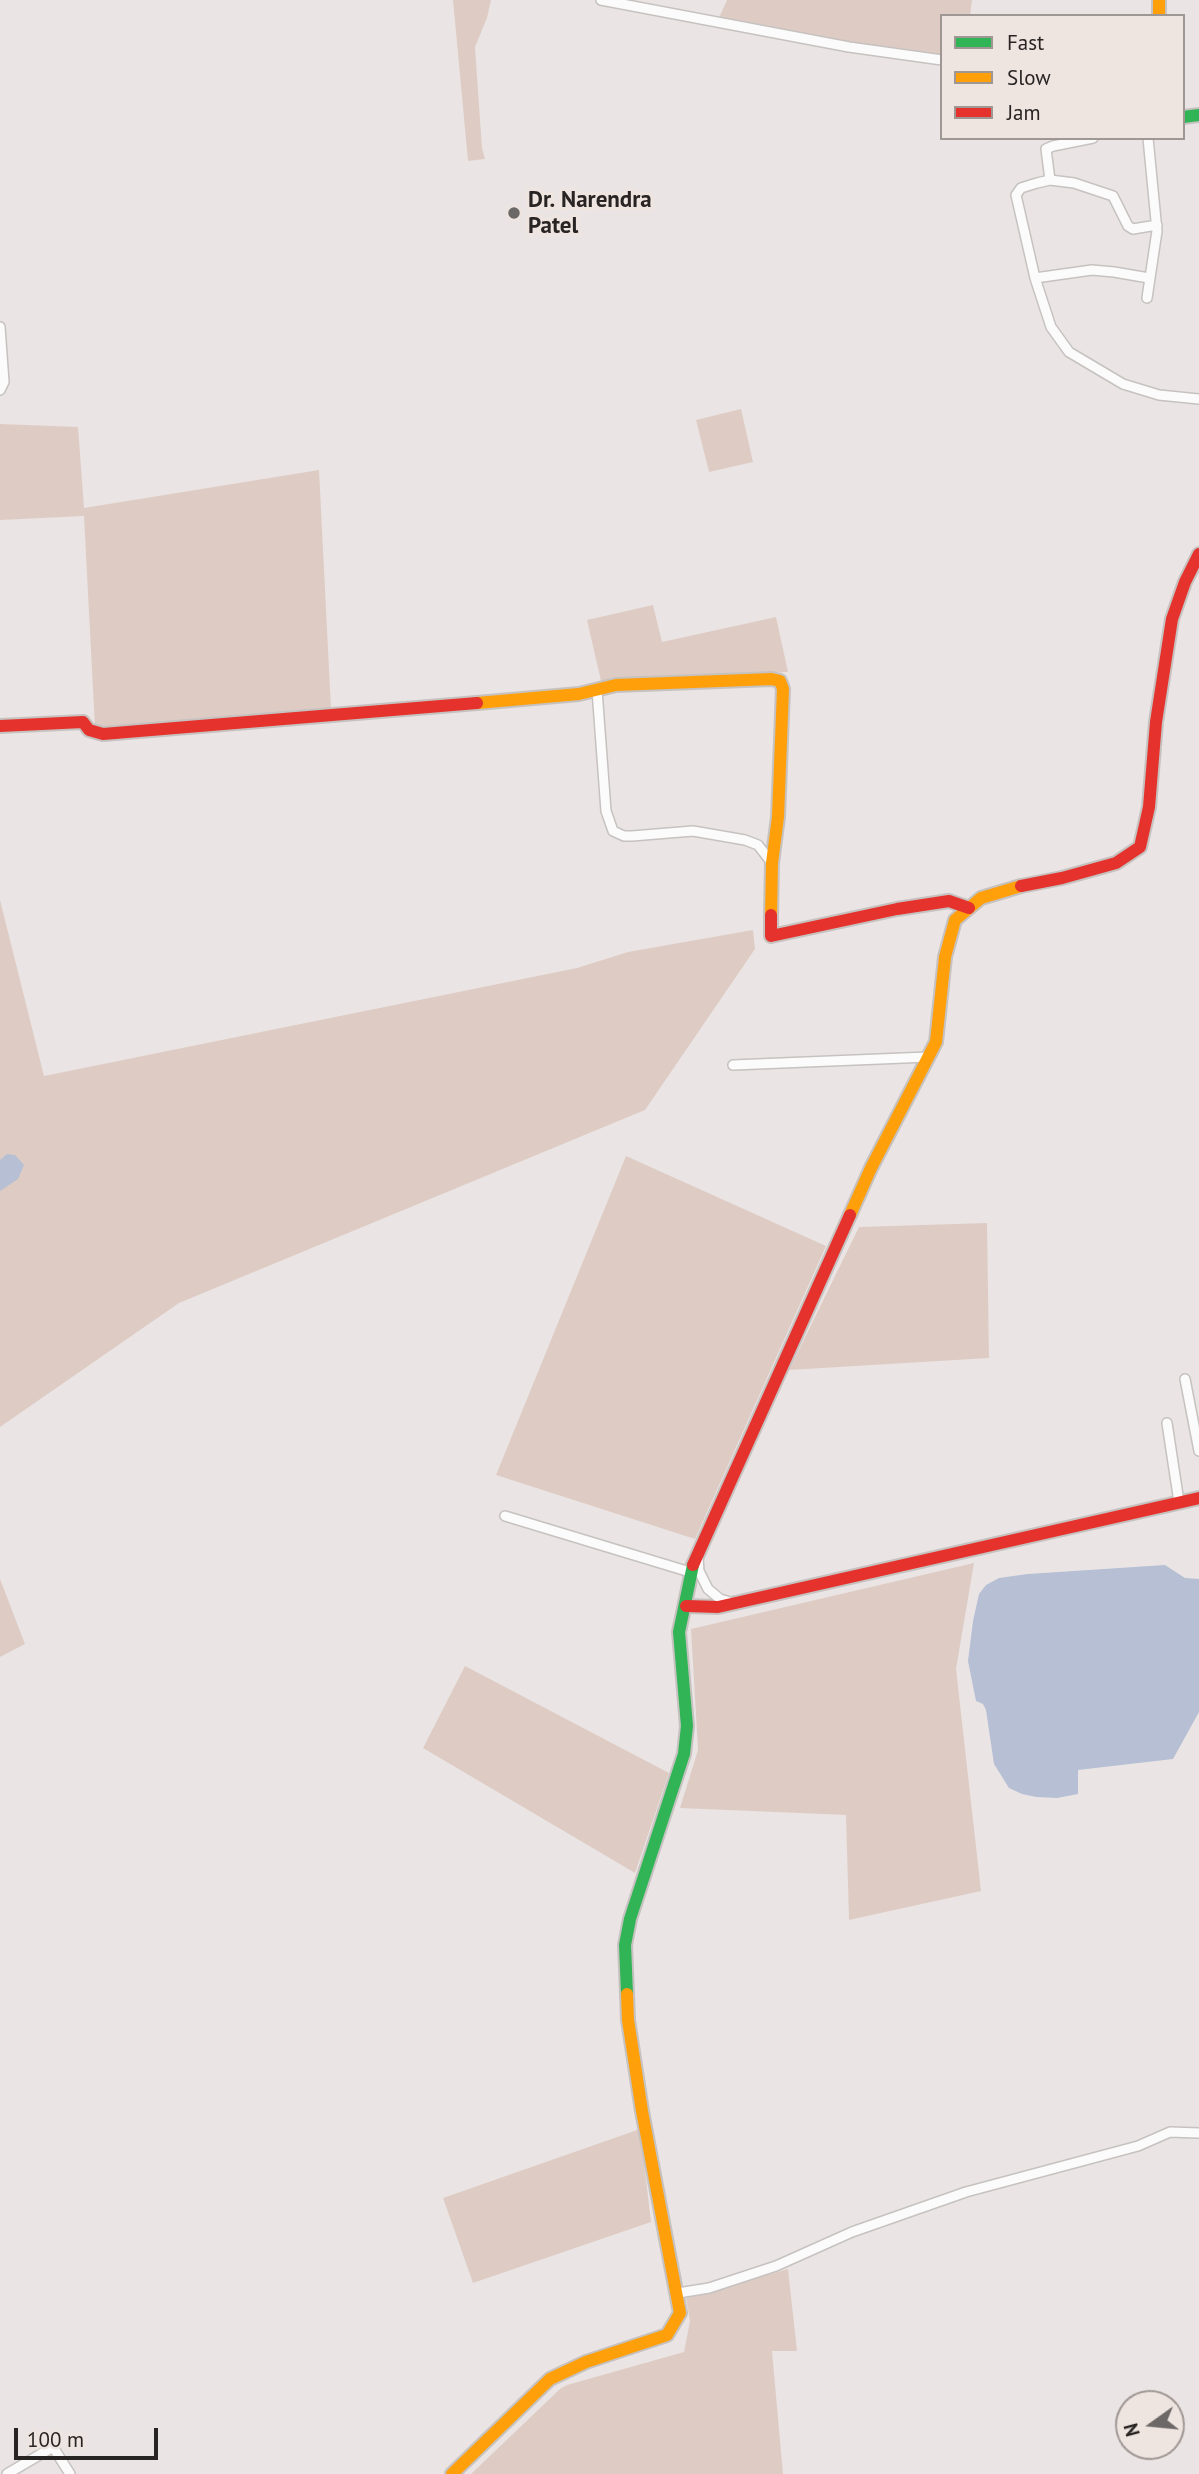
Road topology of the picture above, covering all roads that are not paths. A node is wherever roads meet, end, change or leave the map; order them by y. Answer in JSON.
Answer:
{"nodes":[{"id":1,"x":601,"y":0,"type":"edge"},
{"id":2,"x":940,"y":60,"type":"edge"},
{"id":3,"x":1083,"y":140,"type":"edge"},
{"id":4,"x":1148,"y":140,"type":"edge"},
{"id":5,"x":1050,"y":180,"type":"junction"},
{"id":6,"x":1157,"y":225,"type":"junction"},
{"id":7,"x":1035,"y":278,"type":"junction"},
{"id":8,"x":1149,"y":278,"type":"junction"},
{"id":9,"x":1147,"y":298,"type":"dead end"},
{"id":10,"x":0,"y":327,"type":"edge"},
{"id":11,"x":0,"y":390,"type":"edge"},
{"id":12,"x":1199,"y":399,"type":"edge"},
{"id":13,"x":1199,"y":554,"type":"edge"},
{"id":14,"x":597,"y":690,"type":"junction"},
{"id":15,"x":0,"y":726,"type":"edge"},
{"id":16,"x":772,"y":863,"type":"junction"},
{"id":17,"x":969,"y":908,"type":"junction"},
{"id":18,"x":928,"y":1057,"type":"junction"},
{"id":19,"x":733,"y":1065,"type":"dead end"},
{"id":20,"x":1185,"y":1379,"type":"dead end"},
{"id":21,"x":1167,"y":1423,"type":"dead end"},
{"id":22,"x":1199,"y":1451,"type":"edge"},
{"id":23,"x":1199,"y":1498,"type":"edge"},
{"id":24,"x":1179,"y":1502,"type":"junction"},
{"id":25,"x":505,"y":1516,"type":"dead end"},
{"id":26,"x":699,"y":1551,"type":"junction"},
{"id":27,"x":690,"y":1572,"type":"junction"},
{"id":28,"x":735,"y":1604,"type":"junction"},
{"id":29,"x":685,"y":1606,"type":"junction"},
{"id":30,"x":1199,"y":2133,"type":"edge"},
{"id":31,"x":678,"y":2293,"type":"junction"},
{"id":32,"x":7,"y":2474,"type":"edge"},
{"id":33,"x":70,"y":2474,"type":"edge"},
{"id":34,"x":452,"y":2474,"type":"edge"}],
"edges":[{"from":1,"to":2,"type":"street"},
{"from":3,"to":5,"type":"street"},
{"from":4,"to":6,"type":"street"},
{"from":5,"to":6,"type":"street"},
{"from":5,"to":7,"type":"street"},
{"from":6,"to":8,"type":"street"},
{"from":7,"to":8,"type":"street"},
{"from":7,"to":12,"type":"street"},
{"from":8,"to":9,"type":"street"},
{"from":10,"to":11,"type":"street"},
{"from":13,"to":17,"type":"street"},
{"from":14,"to":15,"type":"street"},
{"from":14,"to":16,"type":"street"},
{"from":14,"to":16,"type":"street"},
{"from":16,"to":17,"type":"street"},
{"from":17,"to":18,"type":"street"},
{"from":18,"to":19,"type":"street"},
{"from":18,"to":26,"type":"street"},
{"from":20,"to":22,"type":"street"},
{"from":21,"to":24,"type":"street"},
{"from":23,"to":24,"type":"street"},
{"from":24,"to":28,"type":"street"},
{"from":25,"to":27,"type":"street"},
{"from":26,"to":27,"type":"street"},
{"from":26,"to":28,"type":"street"},
{"from":27,"to":29,"type":"street"},
{"from":28,"to":29,"type":"street"},
{"from":29,"to":31,"type":"street"},
{"from":30,"to":31,"type":"street"},
{"from":31,"to":34,"type":"street"},
{"from":32,"to":33,"type":"street"}]}
